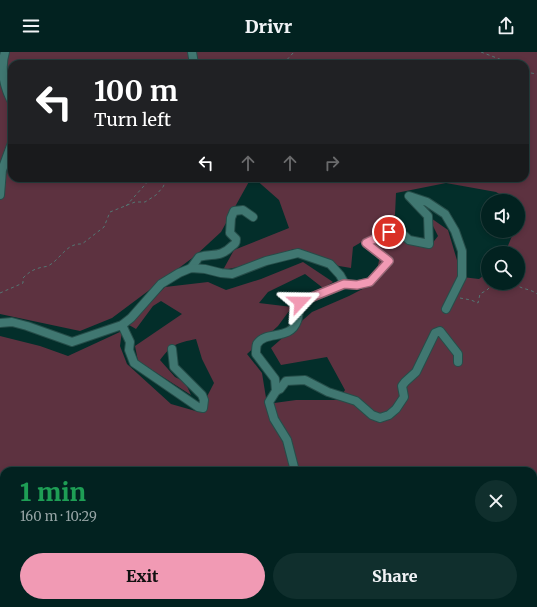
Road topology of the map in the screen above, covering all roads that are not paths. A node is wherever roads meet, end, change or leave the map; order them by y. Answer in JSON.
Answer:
{"nodes":[{"id":1,"x":5,"y":52,"type":"edge"},
{"id":2,"x":8,"y":94,"type":"edge"},
{"id":3,"x":8,"y":154,"type":"edge"},
{"id":4,"x":0,"y":195,"type":"edge"},
{"id":5,"x":253,"y":217,"type":"dead end"},
{"id":6,"x":191,"y":268,"type":"junction"},
{"id":7,"x":344,"y":284,"type":"junction"},
{"id":8,"x":446,"y":309,"type":"dead end"},
{"id":9,"x":0,"y":323,"type":"edge"},
{"id":10,"x":122,"y":325,"type":"junction"},
{"id":11,"x":172,"y":350,"type":"dead end"},
{"id":12,"x":458,"y":362,"type":"dead end"},
{"id":13,"x":276,"y":391,"type":"junction"},
{"id":14,"x":294,"y":467,"type":"edge"}],
"edges":[{"from":1,"to":2,"type":"street"},
{"from":3,"to":4,"type":"street"},
{"from":5,"to":6,"type":"street"},
{"from":6,"to":7,"type":"street"},
{"from":6,"to":10,"type":"street"},
{"from":7,"to":8,"type":"street"},
{"from":7,"to":13,"type":"street"},
{"from":9,"to":10,"type":"street"},
{"from":10,"to":11,"type":"street"},
{"from":12,"to":13,"type":"street"},
{"from":13,"to":14,"type":"street"}]}
